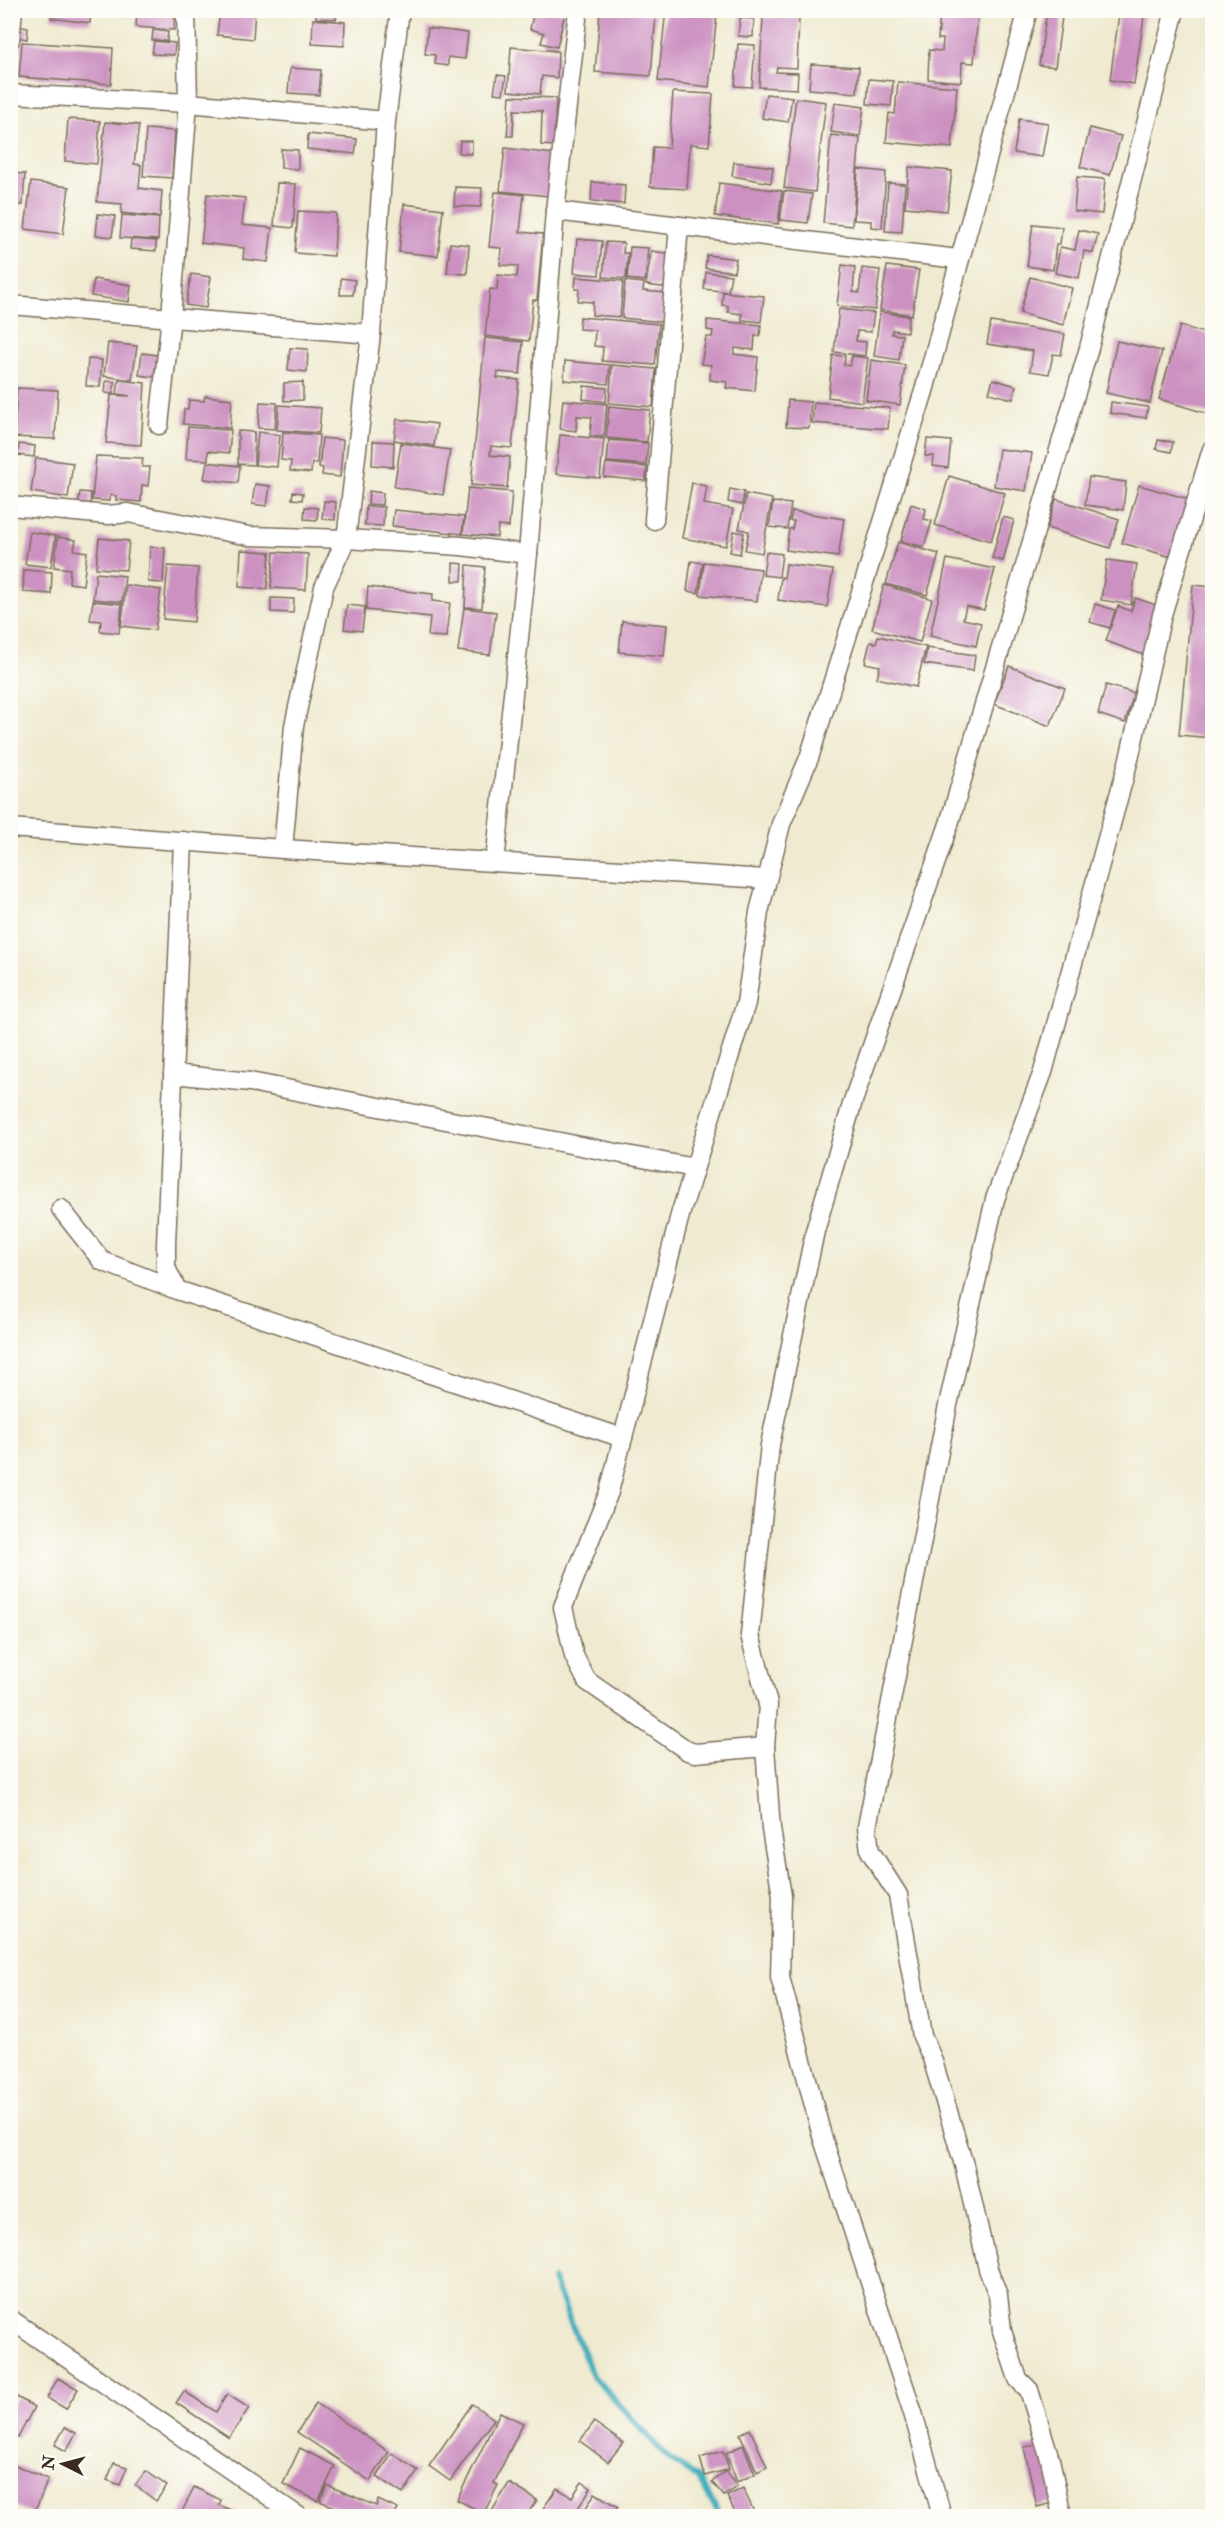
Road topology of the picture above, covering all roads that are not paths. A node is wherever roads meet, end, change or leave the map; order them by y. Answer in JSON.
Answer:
{"nodes":[{"id":1,"x":13,"y":10,"type":"edge"},
{"id":2,"x":186,"y":10,"type":"edge"},
{"id":3,"x":400,"y":10,"type":"edge"},
{"id":4,"x":578,"y":10,"type":"edge"},
{"id":5,"x":1028,"y":10,"type":"edge"},
{"id":6,"x":1175,"y":10,"type":"edge"},
{"id":7,"x":10,"y":40,"type":"edge"},
{"id":8,"x":10,"y":94,"type":"edge"},
{"id":9,"x":188,"y":103,"type":"junction"},
{"id":10,"x":386,"y":121,"type":"junction"},
{"id":11,"x":555,"y":211,"type":"junction"},
{"id":12,"x":679,"y":226,"type":"junction"},
{"id":13,"x":958,"y":260,"type":"junction"},
{"id":14,"x":10,"y":305,"type":"edge"},
{"id":15,"x":171,"y":317,"type":"junction"},
{"id":16,"x":371,"y":334,"type":"junction"},
{"id":17,"x":159,"y":425,"type":"dead end"},
{"id":18,"x":1212,"y":449,"type":"edge"},
{"id":19,"x":10,"y":506,"type":"edge"},
{"id":20,"x":654,"y":520,"type":"dead end"},
{"id":21,"x":346,"y":539,"type":"junction"},
{"id":22,"x":528,"y":554,"type":"junction"},
{"id":23,"x":10,"y":828,"type":"edge"},
{"id":24,"x":183,"y":841,"type":"junction"},
{"id":25,"x":283,"y":849,"type":"junction"},
{"id":26,"x":495,"y":862,"type":"junction"},
{"id":27,"x":766,"y":879,"type":"junction"},
{"id":28,"x":172,"y":1074,"type":"junction"},
{"id":29,"x":694,"y":1168,"type":"junction"},
{"id":30,"x":61,"y":1209,"type":"dead end"},
{"id":31,"x":177,"y":1290,"type":"junction"},
{"id":32,"x":623,"y":1438,"type":"junction"},
{"id":33,"x":765,"y":1747,"type":"junction"},
{"id":34,"x":10,"y":2319,"type":"edge"},
{"id":35,"x":298,"y":2517,"type":"edge"},
{"id":36,"x":942,"y":2517,"type":"edge"},
{"id":37,"x":1062,"y":2517,"type":"edge"}],
"edges":[{"from":1,"to":7,"type":"street"},
{"from":2,"to":9,"type":"street"},
{"from":3,"to":10,"type":"street"},
{"from":4,"to":11,"type":"street"},
{"from":5,"to":13,"type":"street"},
{"from":6,"to":33,"type":"street"},
{"from":8,"to":9,"type":"street"},
{"from":9,"to":10,"type":"street"},
{"from":9,"to":15,"type":"street"},
{"from":10,"to":16,"type":"street"},
{"from":11,"to":12,"type":"street"},
{"from":11,"to":22,"type":"street"},
{"from":12,"to":13,"type":"street"},
{"from":12,"to":20,"type":"street"},
{"from":13,"to":27,"type":"street"},
{"from":14,"to":15,"type":"street"},
{"from":15,"to":16,"type":"street"},
{"from":15,"to":17,"type":"street"},
{"from":16,"to":21,"type":"street"},
{"from":18,"to":37,"type":"street"},
{"from":19,"to":21,"type":"street"},
{"from":21,"to":22,"type":"street"},
{"from":21,"to":25,"type":"street"},
{"from":22,"to":26,"type":"street"},
{"from":23,"to":24,"type":"street"},
{"from":24,"to":25,"type":"street"},
{"from":24,"to":28,"type":"street"},
{"from":25,"to":26,"type":"street"},
{"from":26,"to":27,"type":"street"},
{"from":27,"to":29,"type":"street"},
{"from":28,"to":29,"type":"street"},
{"from":28,"to":31,"type":"street"},
{"from":29,"to":32,"type":"street"},
{"from":30,"to":31,"type":"street"},
{"from":31,"to":32,"type":"street"},
{"from":32,"to":33,"type":"street"},
{"from":33,"to":36,"type":"street"},
{"from":34,"to":35,"type":"street"}]}
